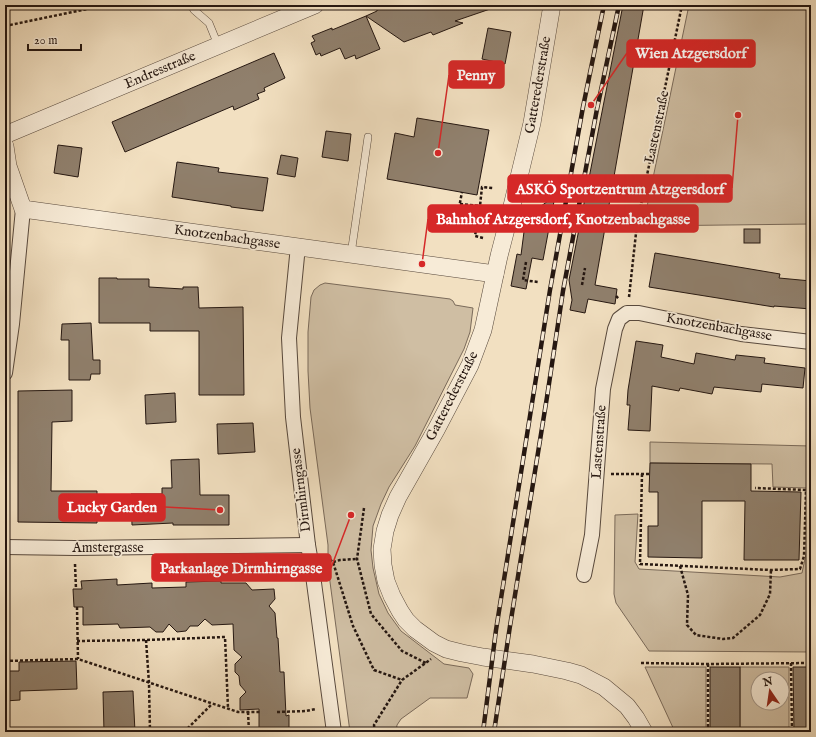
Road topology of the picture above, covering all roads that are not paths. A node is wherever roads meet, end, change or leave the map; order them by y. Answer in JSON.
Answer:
{"nodes":[{"id":1,"x":191,"y":5,"type":"edge"},
{"id":2,"x":315,"y":5,"type":"edge"},
{"id":3,"x":552,"y":5,"type":"edge"},
{"id":4,"x":218,"y":46,"type":"junction"},
{"id":5,"x":5,"y":135,"type":"edge"},
{"id":6,"x":368,"y":137,"type":"dead end"},
{"id":7,"x":5,"y":146,"type":"edge"},
{"id":8,"x":23,"y":209,"type":"junction"},
{"id":9,"x":298,"y":246,"type":"junction"},
{"id":10,"x":351,"y":254,"type":"junction"},
{"id":11,"x":495,"y":274,"type":"junction"},
{"id":12,"x":627,"y":313,"type":"joint"},
{"id":13,"x":811,"y":342,"type":"edge"},
{"id":14,"x":5,"y":373,"type":"edge"},
{"id":15,"x":308,"y":545,"type":"junction"},
{"id":16,"x":5,"y":547,"type":"edge"},
{"id":17,"x":584,"y":575,"type":"dead end"},
{"id":18,"x":334,"y":732,"type":"edge"},
{"id":19,"x":644,"y":732,"type":"edge"}],
"edges":[{"from":1,"to":4,"type":"lane"},
{"from":2,"to":4,"type":"street","name":"Endresstraße"},
{"from":3,"to":11,"type":"street","name":"Gatterederstraße"},
{"from":4,"to":5,"type":"street","name":"Endresstraße"},
{"from":6,"to":10,"type":"lane"},
{"from":7,"to":8,"type":"street"},
{"from":8,"to":9,"type":"street","name":"Knotzenbachgasse"},
{"from":8,"to":14,"type":"street"},
{"from":9,"to":10,"type":"street","name":"Knotzenbachgasse"},
{"from":9,"to":15,"type":"street","name":"Dirmhirngasse"},
{"from":10,"to":11,"type":"street","name":"Knotzenbachgasse"},
{"from":11,"to":19,"type":"street","name":"Gatterederstraße"},
{"from":12,"to":13,"type":"street","name":"Knotzenbachgasse"},
{"from":12,"to":17,"type":"street","name":"Lastenstraße"},
{"from":15,"to":16,"type":"street","name":"Amstergasse"},
{"from":15,"to":18,"type":"street","name":"Dirmhirngasse"}]}
